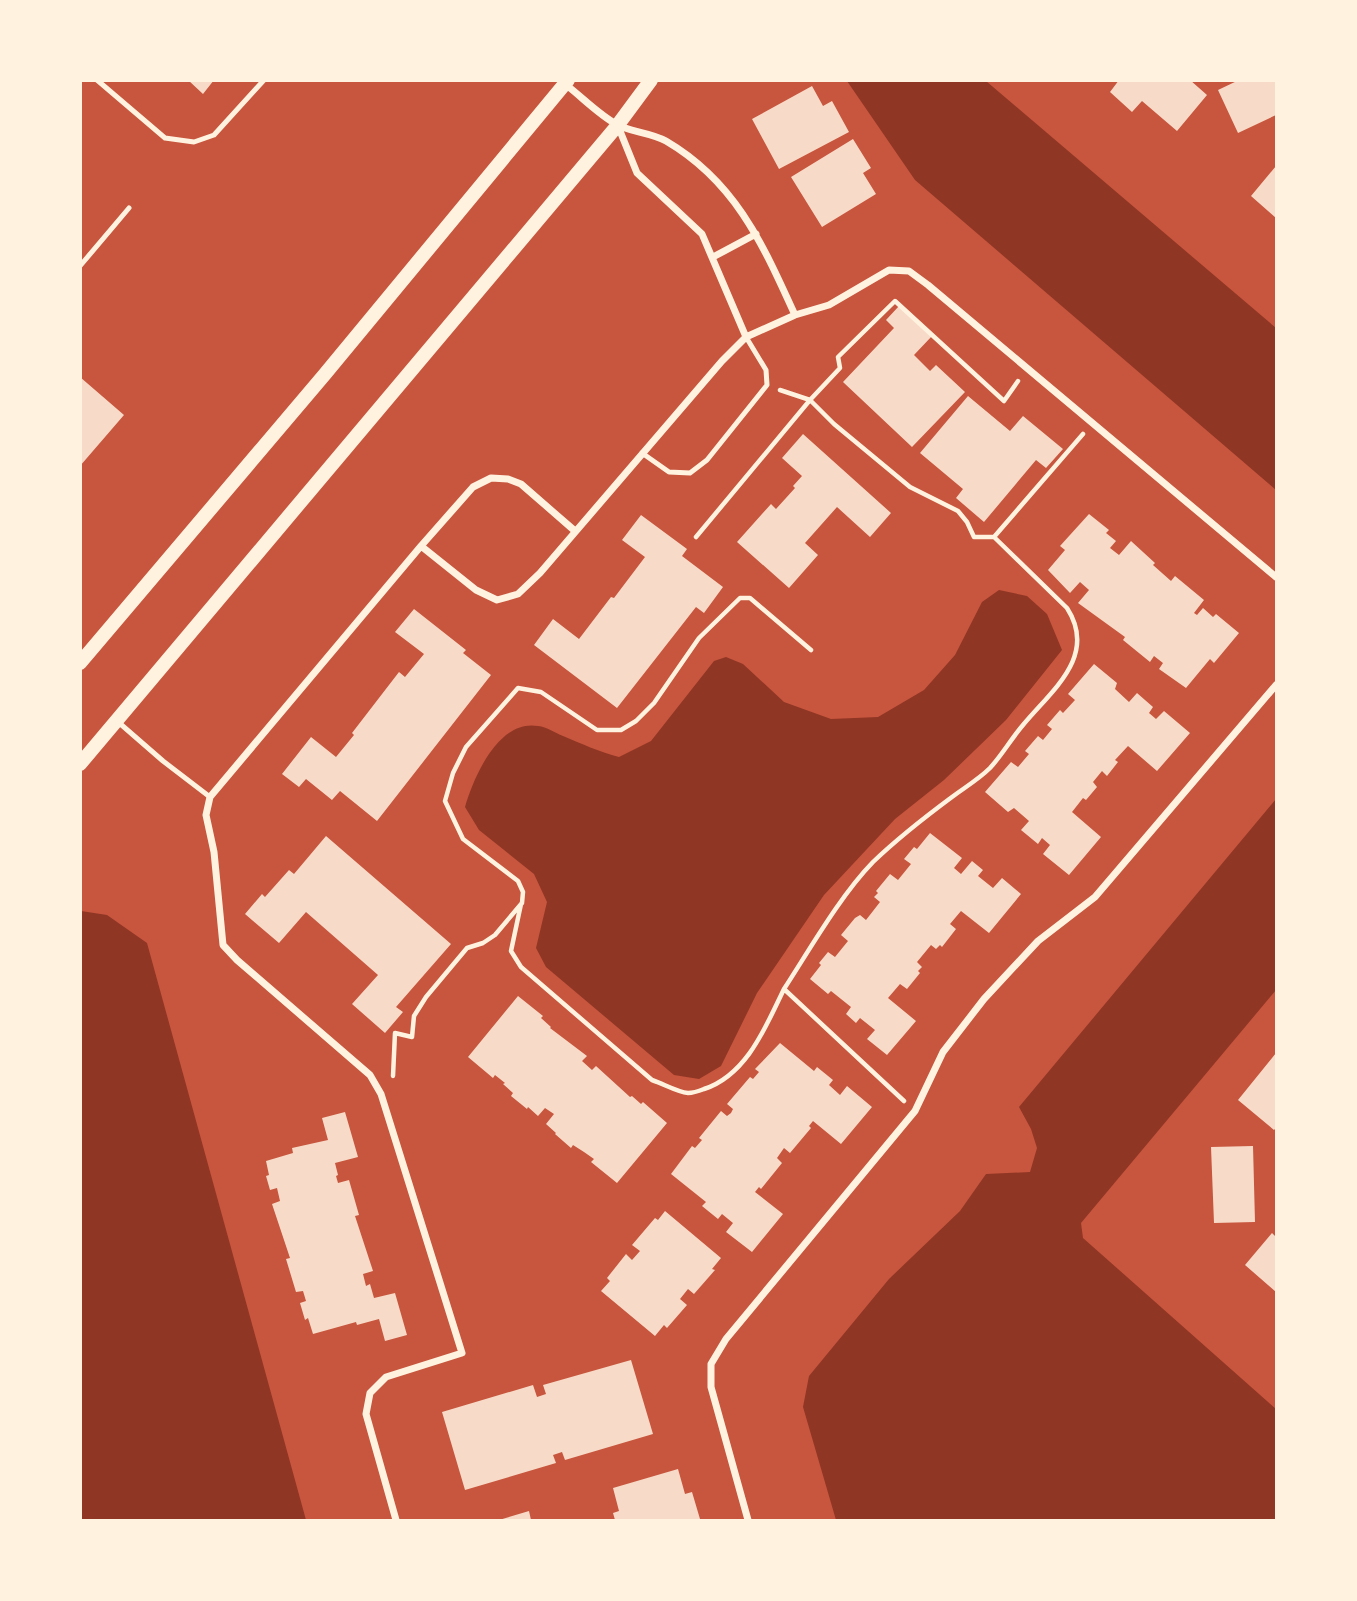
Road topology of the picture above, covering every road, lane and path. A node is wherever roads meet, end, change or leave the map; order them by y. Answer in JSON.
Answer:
{"nodes":[{"id":1,"x":97,"y":80,"type":"edge"},
{"id":2,"x":264,"y":80,"type":"edge"},
{"id":3,"x":651,"y":80,"type":"edge"},
{"id":4,"x":566,"y":82,"type":"edge"},
{"id":5,"x":617,"y":126,"type":"junction"},
{"id":6,"x":129,"y":208,"type":"dead end"},
{"id":7,"x":756,"y":234,"type":"junction"},
{"id":8,"x":713,"y":257,"type":"junction"},
{"id":9,"x":80,"y":266,"type":"edge"},
{"id":10,"x":795,"y":315,"type":"junction"},
{"id":11,"x":747,"y":337,"type":"junction"},
{"id":12,"x":1027,"y":368,"type":"junction"},
{"id":13,"x":767,"y":385,"type":"junction"},
{"id":14,"x":810,"y":400,"type":"junction"},
{"id":15,"x":1093,"y":423,"type":"junction"},
{"id":16,"x":642,"y":453,"type":"junction"},
{"id":17,"x":575,"y":531,"type":"junction"},
{"id":18,"x":696,"y":537,"type":"dead end"},
{"id":19,"x":994,"y":537,"type":"junction"},
{"id":20,"x":421,"y":546,"type":"junction"},
{"id":21,"x":1276,"y":577,"type":"edge"},
{"id":22,"x":811,"y":650,"type":"dead end"},
{"id":23,"x":80,"y":663,"type":"edge"},
{"id":24,"x":1276,"y":685,"type":"edge"},
{"id":25,"x":117,"y":721,"type":"junction"},
{"id":26,"x":80,"y":764,"type":"edge"},
{"id":27,"x":210,"y":797,"type":"junction"},
{"id":28,"x":522,"y":903,"type":"junction"},
{"id":29,"x":784,"y":989,"type":"junction"},
{"id":30,"x":393,"y":1076,"type":"dead end"},
{"id":31,"x":915,"y":1111,"type":"junction"},
{"id":32,"x":396,"y":1521,"type":"edge"},
{"id":33,"x":748,"y":1521,"type":"edge"}],
"edges":[{"from":1,"to":2,"type":"lane"},
{"from":3,"to":5,"type":"main road"},
{"from":4,"to":5,"type":"street"},
{"from":4,"to":23,"type":"main road"},
{"from":5,"to":7,"type":"street"},
{"from":5,"to":8,"type":"street"},
{"from":5,"to":25,"type":"main road"},
{"from":6,"to":9,"type":"lane"},
{"from":7,"to":8,"type":"street"},
{"from":7,"to":10,"type":"street"},
{"from":8,"to":11,"type":"street"},
{"from":10,"to":11,"type":"street"},
{"from":10,"to":12,"type":"street"},
{"from":11,"to":13,"type":"lane"},
{"from":11,"to":16,"type":"street"},
{"from":12,"to":14,"type":"path"},
{"from":12,"to":15,"type":"street"},
{"from":13,"to":14,"type":"path"},
{"from":13,"to":16,"type":"lane"},
{"from":14,"to":18,"type":"path"},
{"from":14,"to":19,"type":"path"},
{"from":15,"to":19,"type":"path"},
{"from":15,"to":21,"type":"street"},
{"from":16,"to":17,"type":"street"},
{"from":17,"to":20,"type":"street"},
{"from":17,"to":20,"type":"street"},
{"from":19,"to":29,"type":"path"},
{"from":20,"to":27,"type":"street"},
{"from":22,"to":28,"type":"path"},
{"from":24,"to":31,"type":"street"},
{"from":25,"to":26,"type":"main road"},
{"from":25,"to":27,"type":"lane"},
{"from":27,"to":32,"type":"street"},
{"from":28,"to":29,"type":"path"},
{"from":28,"to":30,"type":"path"},
{"from":29,"to":31,"type":"path"},
{"from":31,"to":33,"type":"street"}]}
